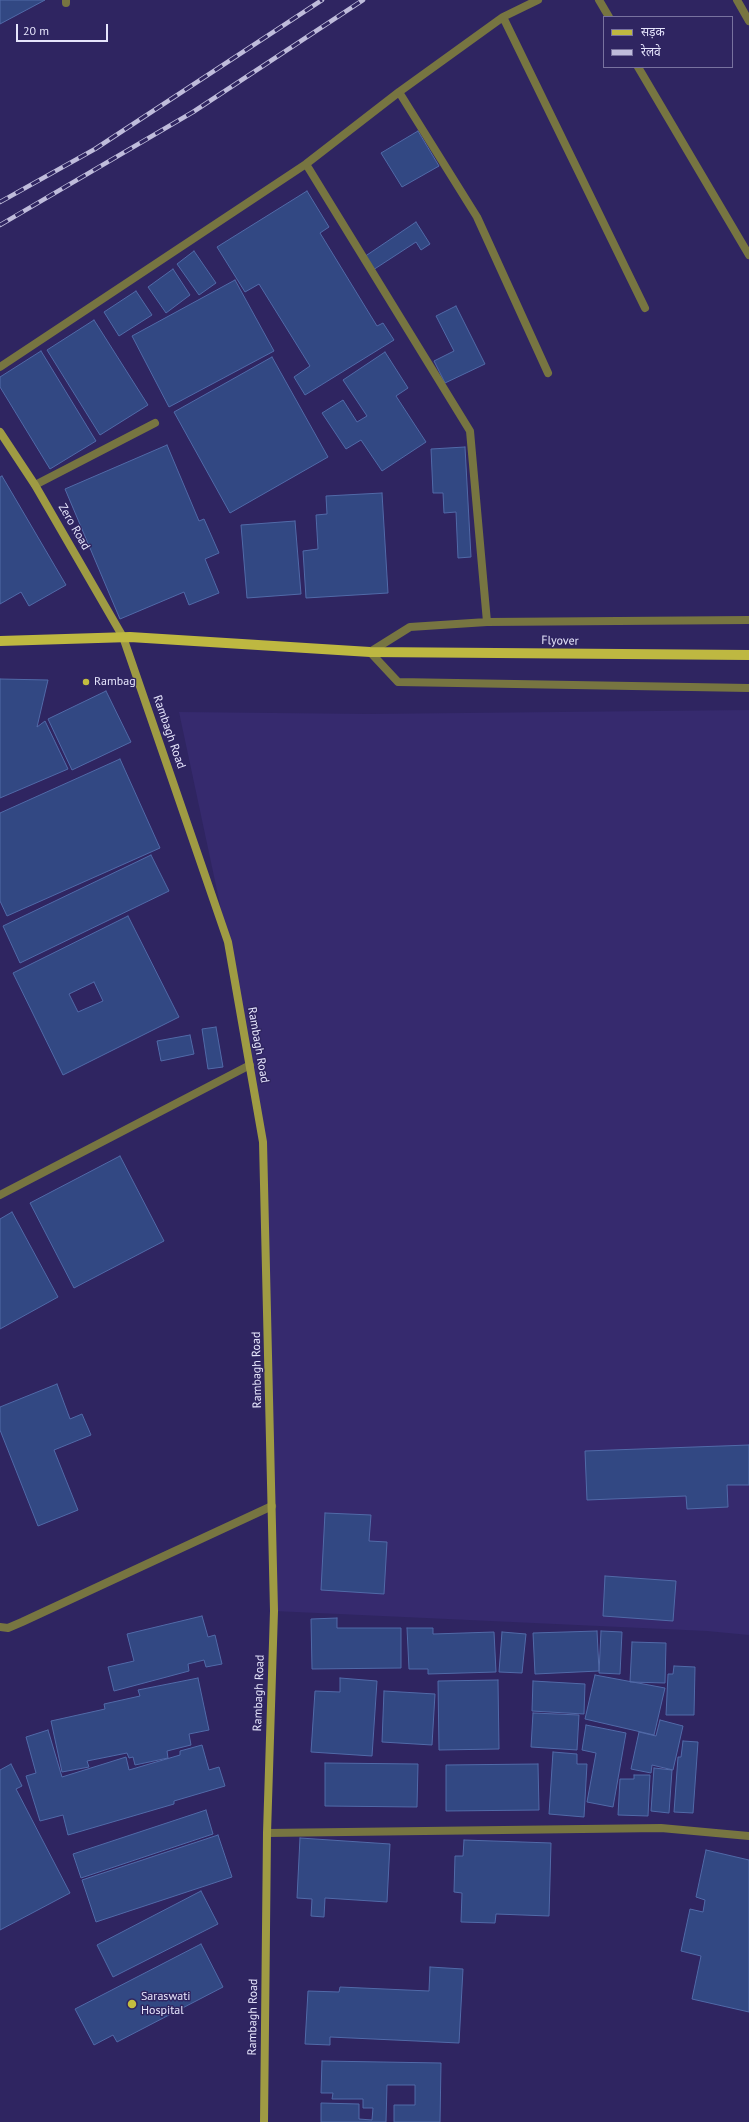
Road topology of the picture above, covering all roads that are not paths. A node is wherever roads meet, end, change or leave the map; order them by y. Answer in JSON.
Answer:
{"nodes":[{"id":1,"x":538,"y":0,"type":"edge"},
{"id":2,"x":599,"y":0,"type":"edge"},
{"id":3,"x":737,"y":0,"type":"edge"},
{"id":4,"x":608,"y":16,"type":"edge"},
{"id":5,"x":503,"y":17,"type":"junction"},
{"id":6,"x":749,"y":21,"type":"edge"},
{"id":7,"x":639,"y":68,"type":"edge"},
{"id":8,"x":398,"y":92,"type":"junction"},
{"id":9,"x":306,"y":164,"type":"junction"},
{"id":10,"x":749,"y":255,"type":"edge"},
{"id":11,"x":645,"y":308,"type":"dead end"},
{"id":12,"x":0,"y":367,"type":"edge"},
{"id":13,"x":548,"y":373,"type":"dead end"},
{"id":14,"x":155,"y":423,"type":"dead end"},
{"id":15,"x":0,"y":432,"type":"edge"},
{"id":16,"x":35,"y":485,"type":"junction"},
{"id":17,"x":749,"y":620,"type":"edge"},
{"id":18,"x":487,"y":622,"type":"junction"},
{"id":19,"x":123,"y":637,"type":"junction"},
{"id":20,"x":0,"y":641,"type":"edge"},
{"id":21,"x":370,"y":652,"type":"junction"},
{"id":22,"x":749,"y":656,"type":"edge"},
{"id":23,"x":749,"y":688,"type":"edge"},
{"id":24,"x":250,"y":1065,"type":"junction"},
{"id":25,"x":0,"y":1194,"type":"edge"},
{"id":26,"x":272,"y":1506,"type":"junction"},
{"id":27,"x":0,"y":1627,"type":"edge"},
{"id":28,"x":267,"y":1833,"type":"junction"},
{"id":29,"x":749,"y":1836,"type":"edge"},
{"id":30,"x":264,"y":2122,"type":"edge"}],
"edges":[{"from":1,"to":5,"type":"street"},
{"from":2,"to":4,"type":"street"},
{"from":3,"to":6,"type":"street"},
{"from":5,"to":8,"type":"street"},
{"from":5,"to":11,"type":"street"},
{"from":7,"to":10,"type":"street"},
{"from":8,"to":9,"type":"street"},
{"from":8,"to":13,"type":"street"},
{"from":9,"to":12,"type":"street"},
{"from":9,"to":18,"type":"street"},
{"from":14,"to":16,"type":"street"},
{"from":15,"to":16,"type":"street","name":"Zero Road"},
{"from":16,"to":19,"type":"street","name":"Zero Road"},
{"from":17,"to":18,"type":"street"},
{"from":18,"to":21,"type":"street"},
{"from":19,"to":20,"type":"main road","name":"Flyover"},
{"from":19,"to":21,"type":"main road","name":"Flyover"},
{"from":19,"to":24,"type":"street","name":"Rambagh Road"},
{"from":21,"to":22,"type":"main road","name":"Flyover"},
{"from":21,"to":23,"type":"street"},
{"from":24,"to":25,"type":"street"},
{"from":24,"to":26,"type":"street","name":"Rambagh Road"},
{"from":26,"to":27,"type":"street"},
{"from":26,"to":28,"type":"street","name":"Rambagh Road"},
{"from":28,"to":29,"type":"street"},
{"from":28,"to":30,"type":"street","name":"Rambagh Road"}]}
